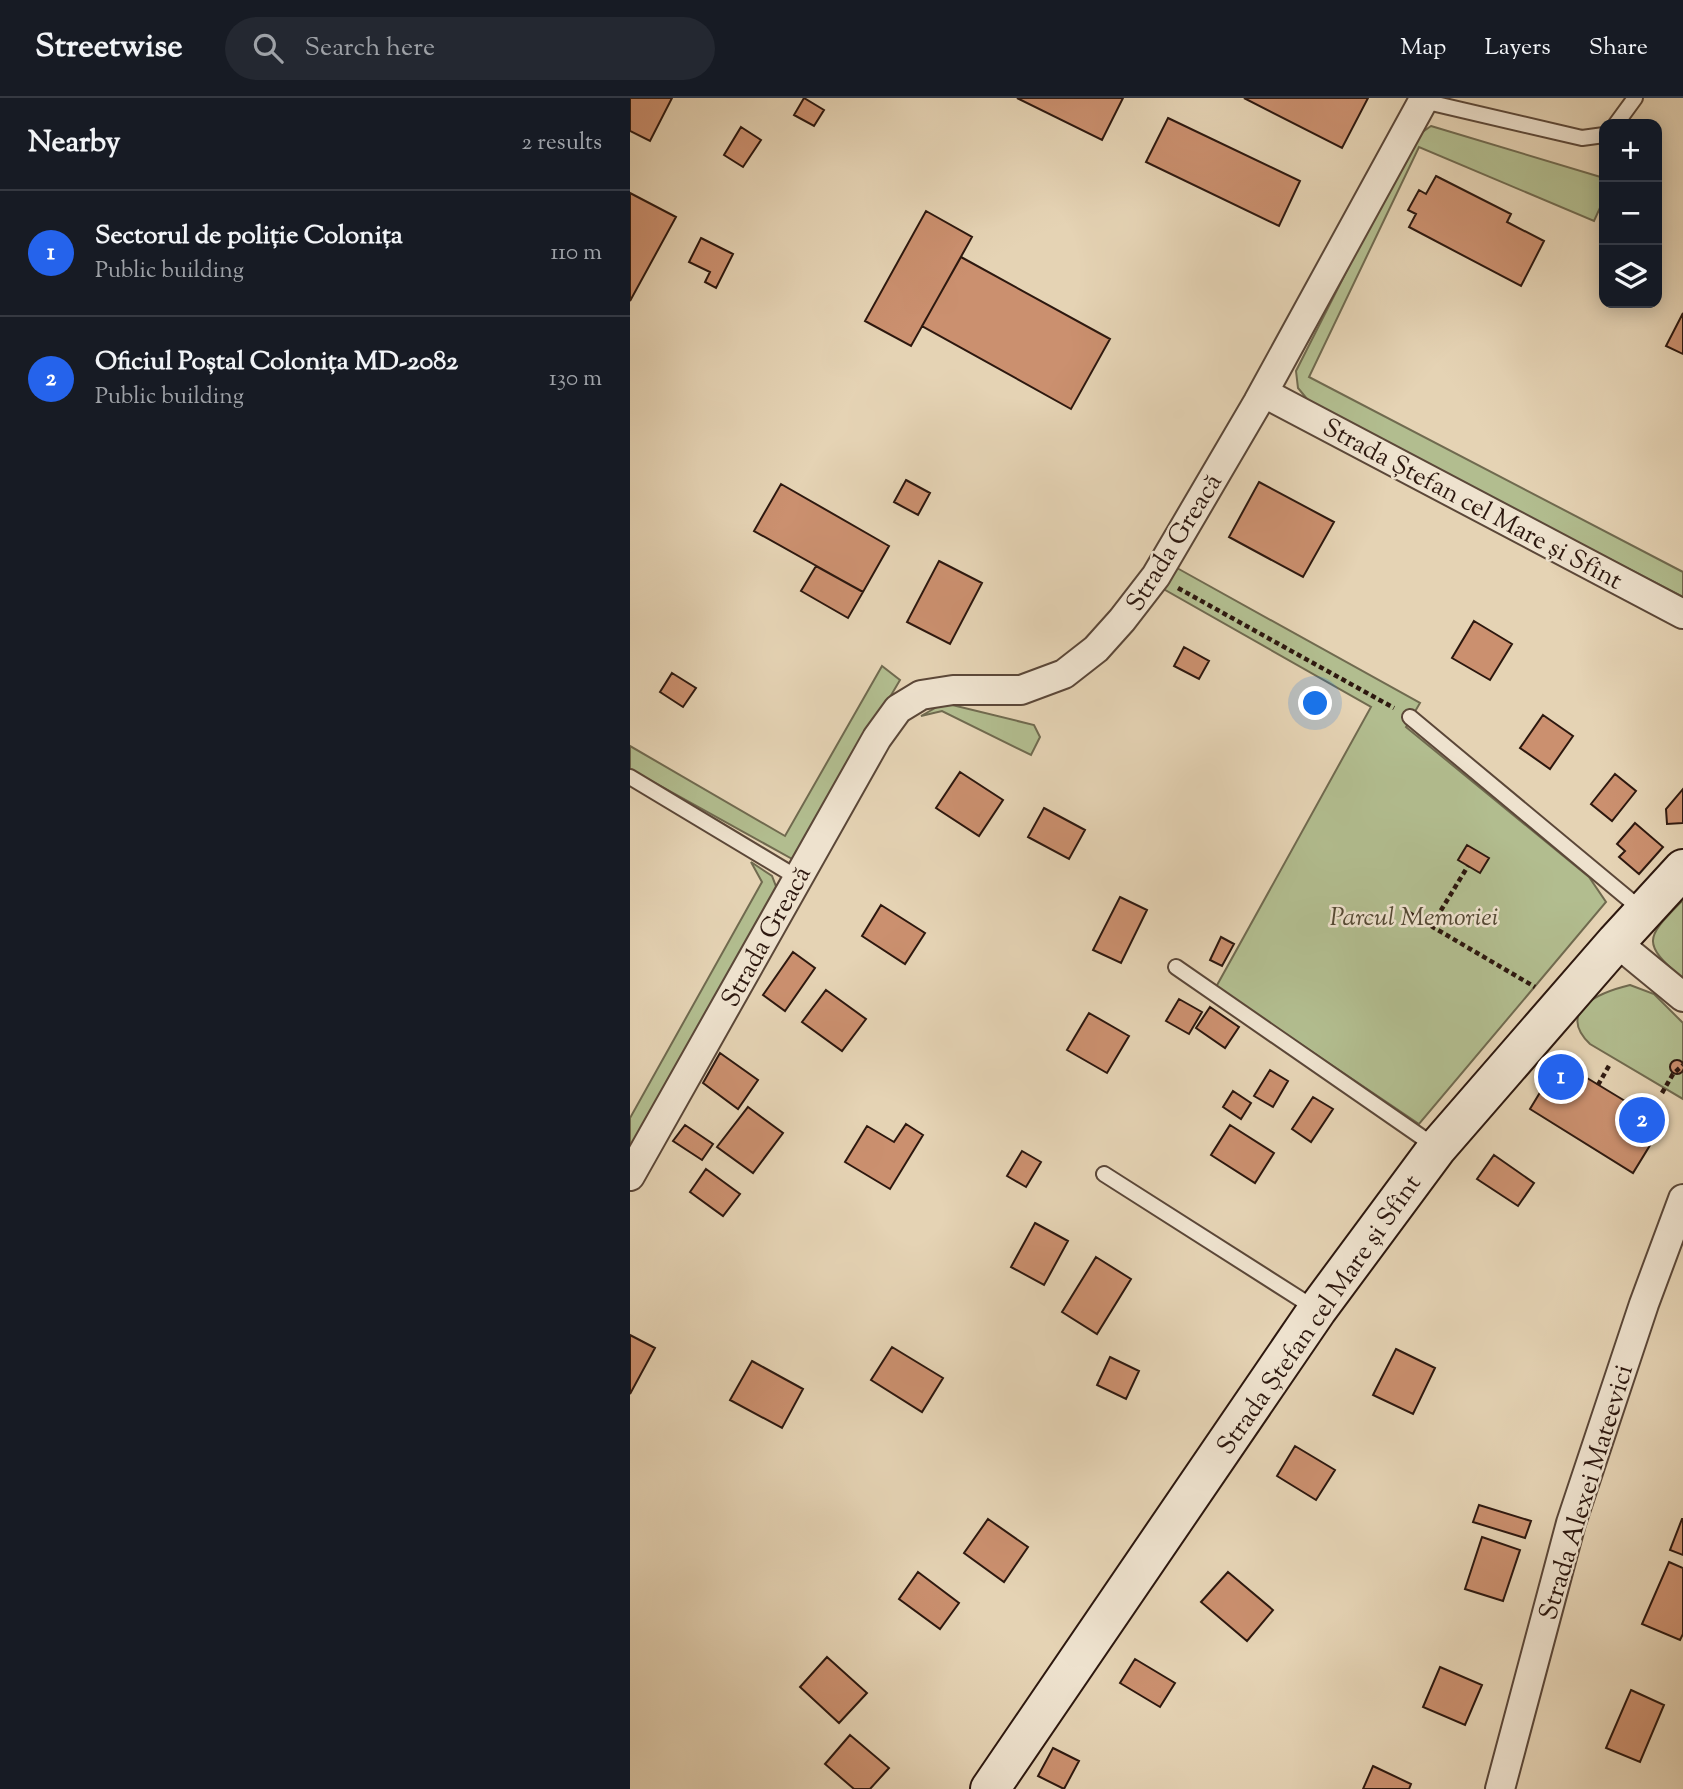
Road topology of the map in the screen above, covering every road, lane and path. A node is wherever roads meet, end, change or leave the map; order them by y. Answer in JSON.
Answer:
{"nodes":[{"id":1,"x":1635,"y":98,"type":"edge"},
{"id":2,"x":1423,"y":101,"type":"joint"},
{"id":3,"x":1620,"y":119,"type":"edge"},
{"id":4,"x":1599,"y":136,"type":"edge"},
{"id":5,"x":1264,"y":393,"type":"junction"},
{"id":6,"x":1156,"y":576,"type":"junction"},
{"id":7,"x":1683,"y":614,"type":"edge"},
{"id":8,"x":1410,"y":717,"type":"joint"},
{"id":9,"x":630,"y":778,"type":"edge"},
{"id":10,"x":1468,"y":866,"type":"dead end"},
{"id":11,"x":1683,"y":869,"type":"edge"},
{"id":12,"x":798,"y":878,"type":"junction"},
{"id":13,"x":1644,"y":912,"type":"junction"},
{"id":14,"x":1409,"y":913,"type":"dead end"},
{"id":15,"x":1432,"y":925,"type":"junction"},
{"id":16,"x":1616,"y":942,"type":"junction"},
{"id":17,"x":1176,"y":967,"type":"dead end"},
{"id":18,"x":1542,"y":992,"type":"dead end"},
{"id":19,"x":1683,"y":997,"type":"edge"},
{"id":20,"x":1610,"y":1064,"type":"dead end"},
{"id":21,"x":1683,"y":1065,"type":"edge"},
{"id":22,"x":1598,"y":1085,"type":"dead end"},
{"id":23,"x":1662,"y":1093,"type":"dead end"},
{"id":24,"x":1437,"y":1148,"type":"junction"},
{"id":25,"x":1104,"y":1174,"type":"dead end"},
{"id":26,"x":630,"y":1176,"type":"edge"},
{"id":27,"x":1683,"y":1199,"type":"edge"},
{"id":28,"x":1317,"y":1310,"type":"junction"},
{"id":29,"x":990,"y":1789,"type":"edge"},
{"id":30,"x":1500,"y":1789,"type":"edge"}],
"edges":[{"from":1,"to":3,"type":"lane"},
{"from":2,"to":4,"type":"lane"},
{"from":2,"to":5,"type":"street","name":"Strada Greacă"},
{"from":5,"to":6,"type":"street","name":"Strada Greacă"},
{"from":5,"to":7,"type":"street","name":"Strada Ștefan cel Mare și Sfînt"},
{"from":6,"to":8,"type":"path"},
{"from":6,"to":12,"type":"street","name":"Strada Greacă"},
{"from":8,"to":13,"type":"lane"},
{"from":9,"to":12,"type":"lane"},
{"from":10,"to":15,"type":"path"},
{"from":11,"to":13,"type":"street","name":"Strada Ștefan cel Mare și Sfînt"},
{"from":12,"to":26,"type":"street","name":"Strada Greacă"},
{"from":13,"to":16,"type":"street","name":"Strada Ștefan cel Mare și Sfînt"},
{"from":14,"to":15,"type":"path"},
{"from":15,"to":18,"type":"path"},
{"from":16,"to":19,"type":"street"},
{"from":16,"to":24,"type":"street","name":"Strada Ștefan cel Mare și Sfînt"},
{"from":17,"to":24,"type":"lane"},
{"from":20,"to":22,"type":"path"},
{"from":21,"to":23,"type":"path"},
{"from":24,"to":28,"type":"street","name":"Strada Ștefan cel Mare și Sfînt"},
{"from":25,"to":28,"type":"lane"},
{"from":27,"to":30,"type":"street","name":"Strada Alexei Mateevici"},
{"from":28,"to":29,"type":"street","name":"Strada Ștefan cel Mare și Sfînt"}]}
